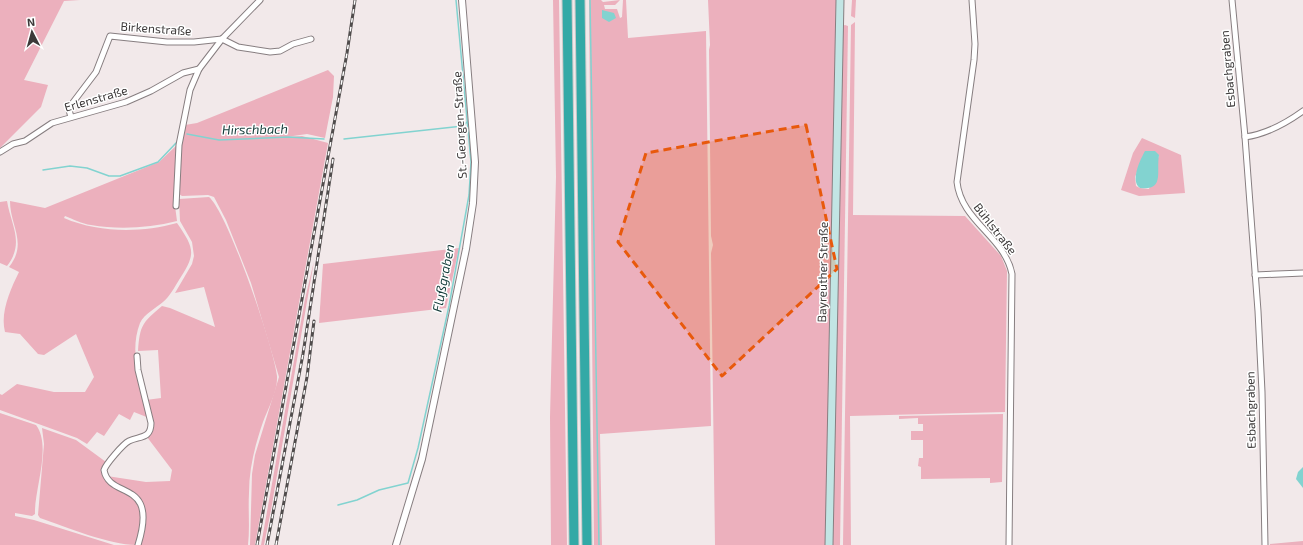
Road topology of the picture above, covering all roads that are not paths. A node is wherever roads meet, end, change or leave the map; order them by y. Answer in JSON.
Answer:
{"nodes":[{"id":1,"x":260,"y":0,"type":"edge"},
{"id":2,"x":462,"y":0,"type":"edge"},
{"id":3,"x":567,"y":0,"type":"edge"},
{"id":4,"x":580,"y":0,"type":"edge"},
{"id":5,"x":840,"y":0,"type":"edge"},
{"id":6,"x":972,"y":0,"type":"edge"},
{"id":7,"x":1232,"y":0,"type":"edge"},
{"id":8,"x":222,"y":39,"type":"junction"},
{"id":9,"x":311,"y":39,"type":"dead end"},
{"id":10,"x":199,"y":69,"type":"junction"},
{"id":11,"x":1303,"y":111,"type":"edge"},
{"id":12,"x":70,"y":117,"type":"junction"},
{"id":13,"x":1245,"y":137,"type":"junction"},
{"id":14,"x":0,"y":152,"type":"edge"},
{"id":15,"x":176,"y":206,"type":"dead end"},
{"id":16,"x":1303,"y":272,"type":"edge"},
{"id":17,"x":1255,"y":275,"type":"junction"},
{"id":18,"x":137,"y":356,"type":"dead end"},
{"id":19,"x":138,"y":545,"type":"edge"},
{"id":20,"x":396,"y":545,"type":"edge"},
{"id":21,"x":574,"y":545,"type":"edge"},
{"id":22,"x":587,"y":545,"type":"edge"},
{"id":23,"x":829,"y":545,"type":"edge"},
{"id":24,"x":1008,"y":545,"type":"edge"},
{"id":25,"x":1265,"y":545,"type":"edge"}],
"edges":[{"from":1,"to":8,"type":"street"},
{"from":2,"to":20,"type":"street","name":"St.-Georgen-Straße"},
{"from":3,"to":21,"type":"highway"},
{"from":4,"to":22,"type":"highway"},
{"from":5,"to":23,"type":"main road","name":"Bayreuther Straße"},
{"from":6,"to":24,"type":"street","name":"Bühlstraße"},
{"from":7,"to":13,"type":"street","name":"Esbachgraben"},
{"from":8,"to":9,"type":"street"},
{"from":8,"to":10,"type":"street"},
{"from":8,"to":12,"type":"street","name":"Birkenstraße"},
{"from":10,"to":12,"type":"street","name":"Erlenstraße"},
{"from":10,"to":15,"type":"street"},
{"from":11,"to":13,"type":"street"},
{"from":12,"to":14,"type":"street","name":"Erlenstraße"},
{"from":13,"to":17,"type":"street","name":"Esbachgraben"},
{"from":16,"to":17,"type":"street"},
{"from":17,"to":25,"type":"street","name":"Esbachgraben"},
{"from":18,"to":19,"type":"street"}]}
